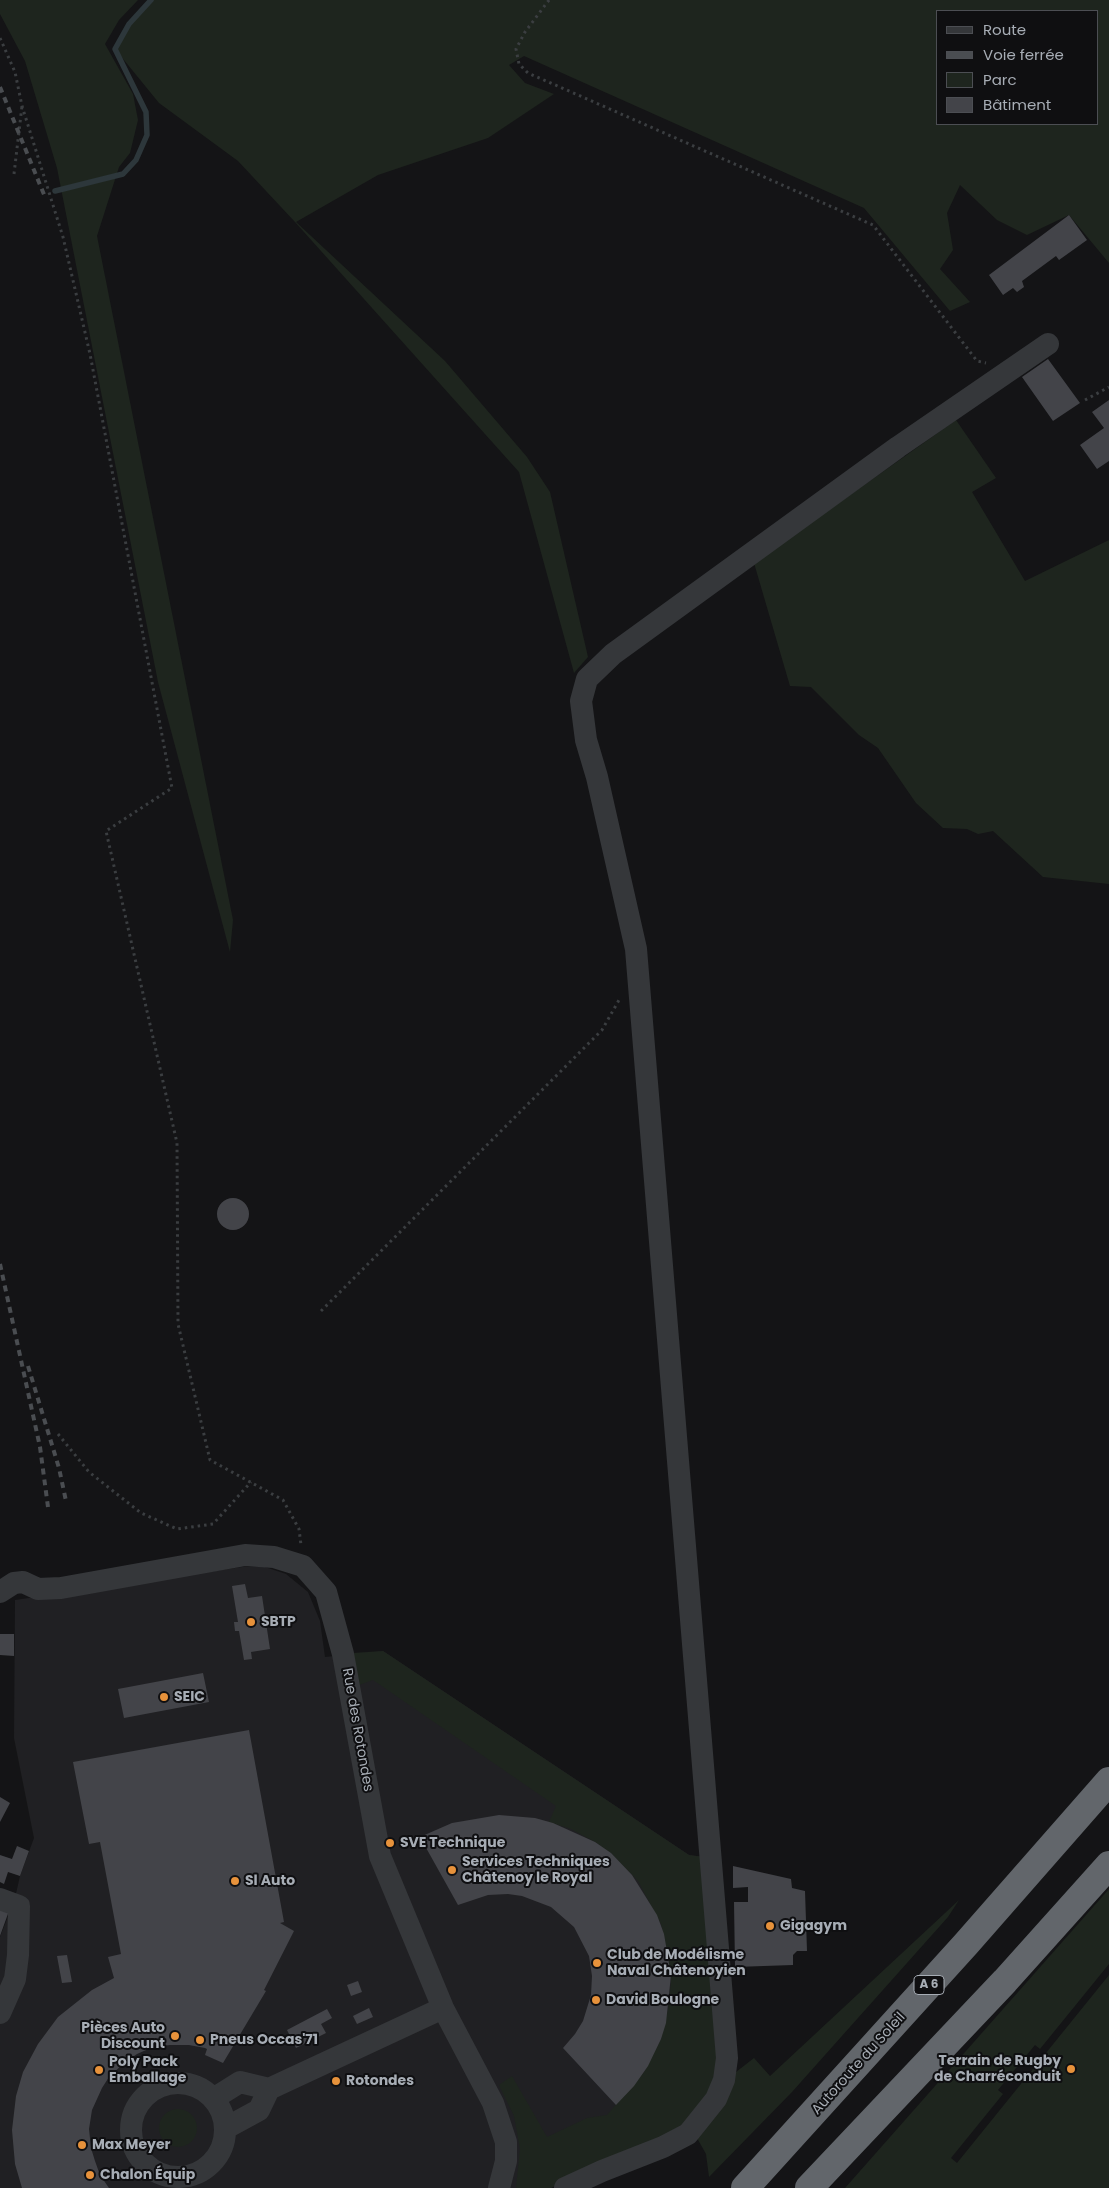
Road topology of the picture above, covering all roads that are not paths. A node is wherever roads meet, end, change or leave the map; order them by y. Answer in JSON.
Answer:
{"nodes":[{"id":1,"x":1048,"y":344,"type":"dead end"},
{"id":2,"x":5,"y":1581,"type":"edge"},
{"id":3,"x":1109,"y":1781,"type":"edge"},
{"id":4,"x":1109,"y":1865,"type":"edge"},
{"id":5,"x":9,"y":1903,"type":"edge"},
{"id":6,"x":444,"y":2008,"type":"junction"},
{"id":7,"x":0,"y":2013,"type":"edge"},
{"id":8,"x":269,"y":2089,"type":"junction"},
{"id":9,"x":213,"y":2099,"type":"junction"},
{"id":10,"x":226,"y":2128,"type":"junction"},
{"id":11,"x":498,"y":2188,"type":"edge"},
{"id":12,"x":565,"y":2188,"type":"edge"},
{"id":13,"x":746,"y":2188,"type":"edge"},
{"id":14,"x":809,"y":2188,"type":"edge"}],
"edges":[{"from":1,"to":12,"type":"street"},
{"from":2,"to":6,"type":"street","name":"Rue des Rotondes"},
{"from":3,"to":13,"type":"highway","name":"Autoroute du Soleil","number":"A 6"},
{"from":4,"to":14,"type":"highway"},
{"from":5,"to":7,"type":"street"},
{"from":6,"to":8,"type":"street"},
{"from":6,"to":11,"type":"street","name":"Rue des Rotondes"},
{"from":8,"to":9,"type":"street"},
{"from":8,"to":10,"type":"street"},
{"from":9,"to":10,"type":"street"},
{"from":9,"to":10,"type":"street"}]}
